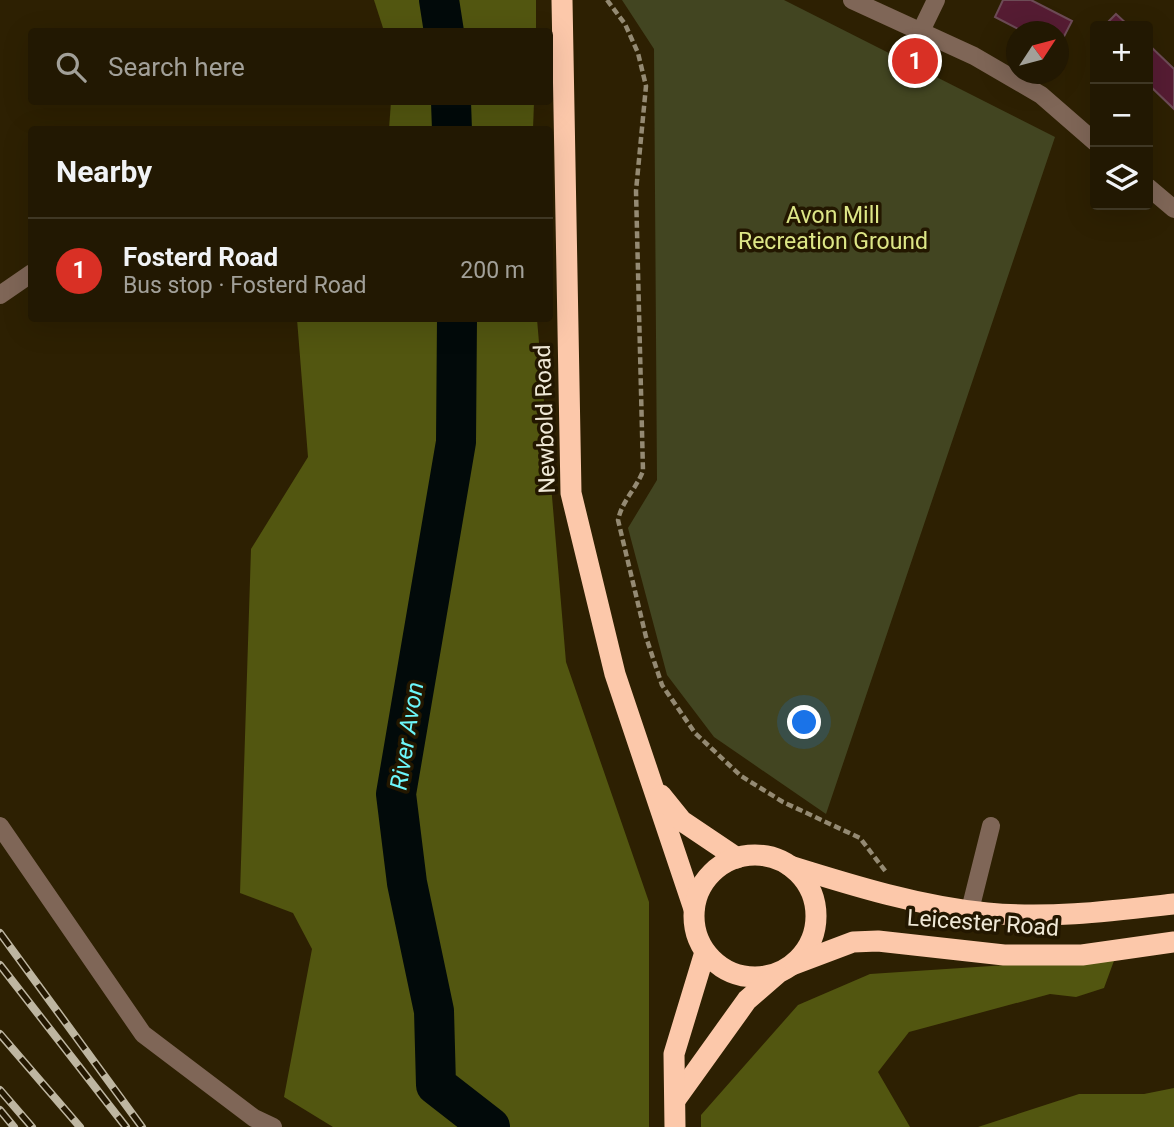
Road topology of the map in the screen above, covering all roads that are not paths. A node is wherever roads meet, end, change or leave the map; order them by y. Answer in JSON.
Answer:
{"nodes":[{"id":1,"x":562,"y":0,"type":"edge"},
{"id":2,"x":852,"y":0,"type":"edge"},
{"id":3,"x":936,"y":0,"type":"edge"},
{"id":4,"x":921,"y":31,"type":"junction"},
{"id":5,"x":1090,"y":138,"type":"edge"},
{"id":6,"x":1153,"y":191,"type":"edge"},
{"id":7,"x":1174,"y":209,"type":"edge"},
{"id":8,"x":28,"y":276,"type":"edge"},
{"id":9,"x":0,"y":295,"type":"edge"},
{"id":10,"x":652,"y":783,"type":"junction"},
{"id":11,"x":991,"y":825,"type":"dead end"},
{"id":12,"x":0,"y":826,"type":"edge"},
{"id":13,"x":737,"y":858,"type":"junction"},
{"id":14,"x":790,"y":866,"type":"junction"},
{"id":15,"x":1174,"y":904,"type":"edge"},
{"id":16,"x":694,"y":909,"type":"junction"},
{"id":17,"x":970,"y":910,"type":"junction"},
{"id":18,"x":1174,"y":942,"type":"edge"},
{"id":19,"x":705,"y":952,"type":"junction"},
{"id":20,"x":785,"y":969,"type":"junction"},
{"id":21,"x":676,"y":1099,"type":"junction"},
{"id":22,"x":273,"y":1127,"type":"edge"},
{"id":23,"x":675,"y":1127,"type":"edge"}],
"edges":[{"from":1,"to":10,"type":"highway","name":"Newbold Road"},
{"from":2,"to":4,"type":"street"},
{"from":3,"to":4,"type":"street"},
{"from":4,"to":5,"type":"street"},
{"from":6,"to":7,"type":"street"},
{"from":8,"to":9,"type":"street"},
{"from":10,"to":13,"type":"highway","name":"Newbold Road"},
{"from":10,"to":16,"type":"highway","name":"Newbold Road"},
{"from":11,"to":17,"type":"street"},
{"from":12,"to":22,"type":"street"},
{"from":13,"to":14,"type":"highway"},
{"from":13,"to":16,"type":"highway"},
{"from":14,"to":17,"type":"highway","name":"Leicester Road"},
{"from":14,"to":20,"type":"highway"},
{"from":15,"to":17,"type":"highway","name":"Leicester Road"},
{"from":16,"to":19,"type":"highway"},
{"from":18,"to":20,"type":"highway","name":"Leicester Road"},
{"from":19,"to":20,"type":"highway"},
{"from":19,"to":21,"type":"highway"},
{"from":20,"to":21,"type":"highway"},
{"from":21,"to":23,"type":"highway"}]}
